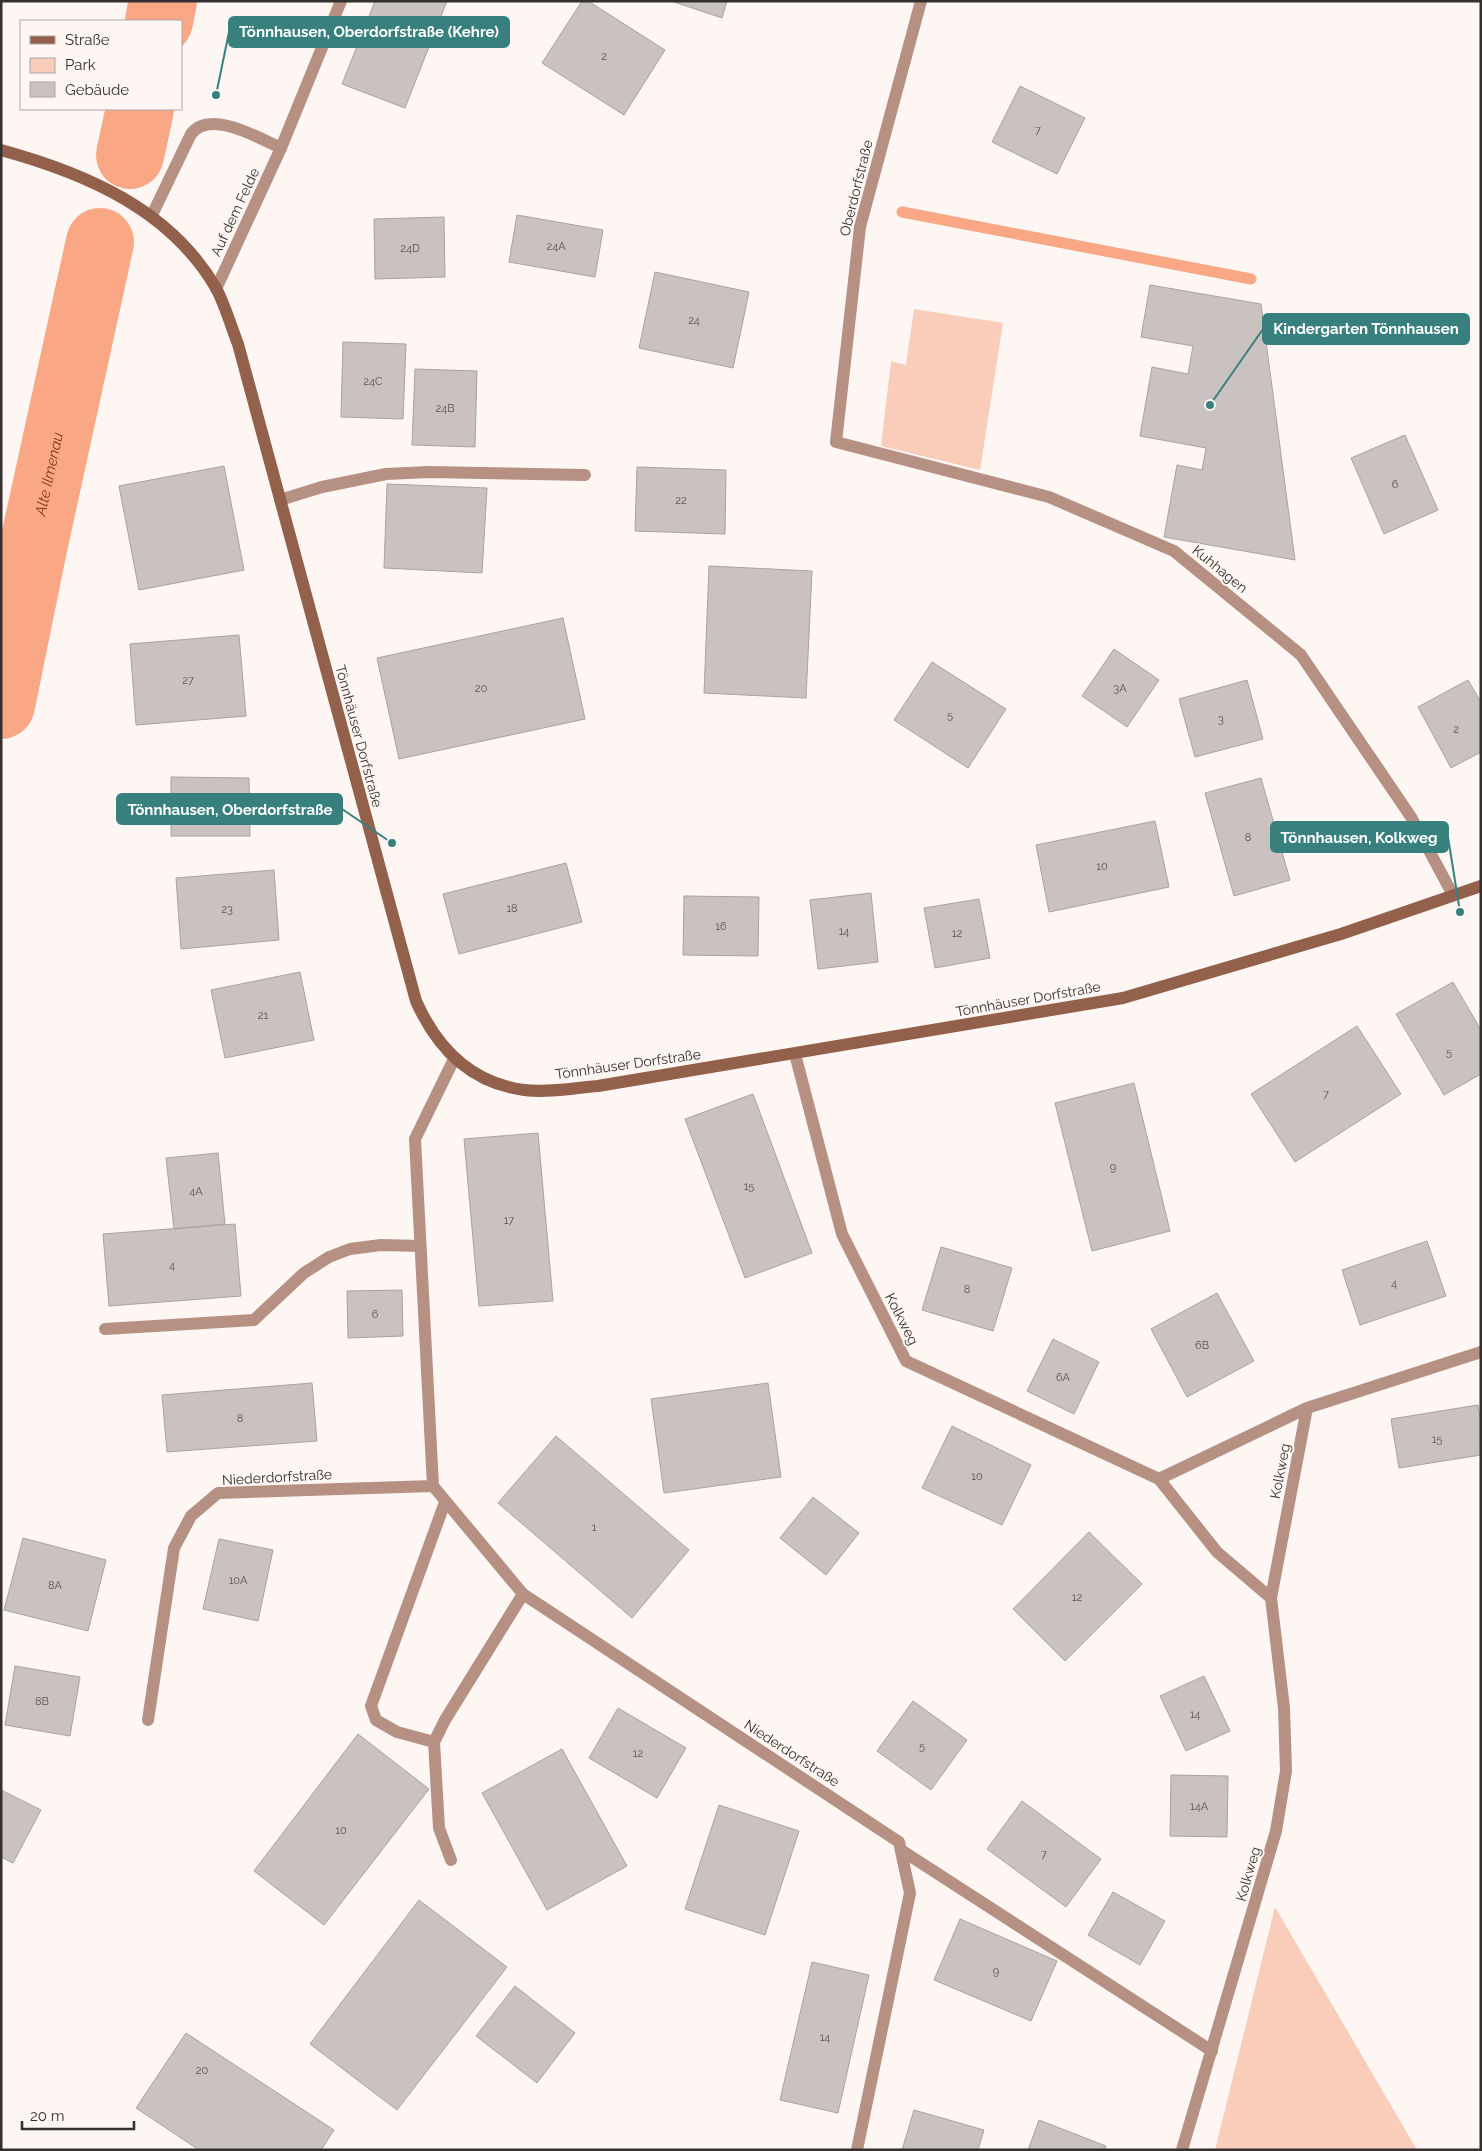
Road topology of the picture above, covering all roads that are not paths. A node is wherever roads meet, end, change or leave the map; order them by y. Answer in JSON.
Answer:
{"nodes":[{"id":1,"x":341,"y":1,"type":"edge"},
{"id":2,"x":918,"y":2,"type":"edge"},
{"id":3,"x":281,"y":148,"type":"junction"},
{"id":4,"x":1,"y":150,"type":"edge"},
{"id":5,"x":152,"y":215,"type":"junction"},
{"id":6,"x":216,"y":289,"type":"junction"},
{"id":7,"x":836,"y":442,"type":"joint"},
{"id":8,"x":585,"y":475,"type":"dead end"},
{"id":9,"x":280,"y":500,"type":"junction"},
{"id":10,"x":1481,"y":886,"type":"edge"},
{"id":11,"x":1453,"y":895,"type":"junction"},
{"id":12,"x":795,"y":1054,"type":"junction"},
{"id":13,"x":454,"y":1059,"type":"junction"},
{"id":14,"x":420,"y":1246,"type":"junction"},
{"id":15,"x":105,"y":1329,"type":"dead end"},
{"id":16,"x":1481,"y":1352,"type":"edge"},
{"id":17,"x":1307,"y":1408,"type":"junction"},
{"id":18,"x":1159,"y":1479,"type":"junction"},
{"id":19,"x":433,"y":1486,"type":"junction"},
{"id":20,"x":445,"y":1502,"type":"junction"},
{"id":21,"x":523,"y":1594,"type":"junction"},
{"id":22,"x":1271,"y":1598,"type":"junction"},
{"id":23,"x":148,"y":1720,"type":"dead end"},
{"id":24,"x":434,"y":1742,"type":"junction"},
{"id":25,"x":901,"y":1850,"type":"junction"},
{"id":26,"x":451,"y":1860,"type":"dead end"},
{"id":27,"x":1212,"y":2051,"type":"junction"},
{"id":28,"x":857,"y":2150,"type":"edge"},
{"id":29,"x":1182,"y":2150,"type":"edge"}],
"edges":[{"from":1,"to":3,"type":"street","name":"Auf dem Felde"},
{"from":2,"to":7,"type":"street","name":"Oberdorfstraße"},
{"from":3,"to":5,"type":"street"},
{"from":3,"to":6,"type":"street","name":"Auf dem Felde"},
{"from":4,"to":5,"type":"street","name":"Tönnhäuser Dorfstraße"},
{"from":5,"to":6,"type":"street","name":"Tönnhäuser Dorfstraße"},
{"from":6,"to":9,"type":"street","name":"Tönnhäuser Dorfstraße"},
{"from":7,"to":11,"type":"street","name":"Kuhhagen"},
{"from":8,"to":9,"type":"street"},
{"from":9,"to":13,"type":"street","name":"Tönnhäuser Dorfstraße"},
{"from":10,"to":11,"type":"street","name":"Tönnhäuser Dorfstraße"},
{"from":11,"to":12,"type":"street","name":"Tönnhäuser Dorfstraße"},
{"from":12,"to":13,"type":"street","name":"Tönnhäuser Dorfstraße"},
{"from":12,"to":18,"type":"street","name":"Kolkweg"},
{"from":13,"to":14,"type":"street"},
{"from":14,"to":15,"type":"street"},
{"from":14,"to":19,"type":"street"},
{"from":16,"to":17,"type":"street","name":"Kolkweg"},
{"from":17,"to":18,"type":"street","name":"Kolkweg"},
{"from":17,"to":22,"type":"street","name":"Kolkweg"},
{"from":18,"to":22,"type":"street","name":"Kolkweg"},
{"from":19,"to":20,"type":"street","name":"Niederdorfstraße"},
{"from":19,"to":23,"type":"street","name":"Niederdorfstraße"},
{"from":20,"to":21,"type":"street","name":"Niederdorfstraße"},
{"from":20,"to":24,"type":"street"},
{"from":21,"to":24,"type":"street"},
{"from":21,"to":25,"type":"street","name":"Niederdorfstraße"},
{"from":22,"to":27,"type":"street","name":"Kolkweg"},
{"from":24,"to":26,"type":"street"},
{"from":25,"to":27,"type":"street","name":"Niederdorfstraße"},
{"from":25,"to":28,"type":"street"},
{"from":27,"to":29,"type":"street","name":"Kolkweg"}]}
